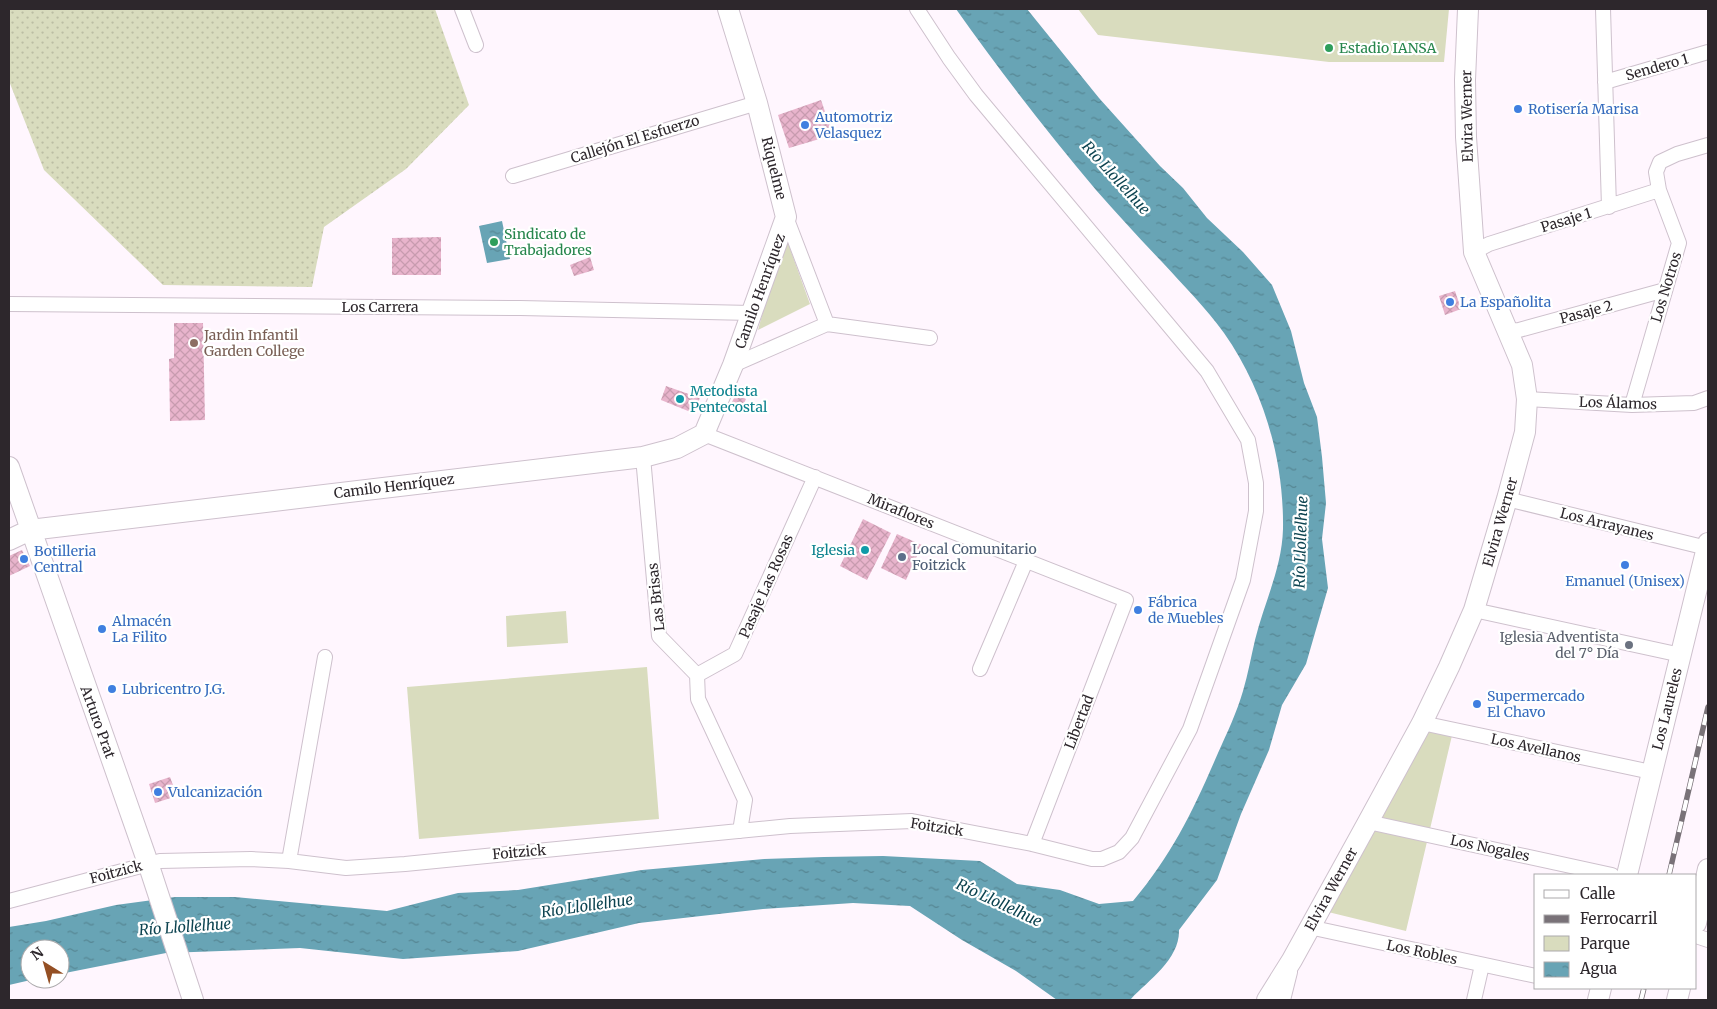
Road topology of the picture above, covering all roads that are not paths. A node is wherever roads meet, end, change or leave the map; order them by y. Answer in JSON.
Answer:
{"nodes":[{"id":1,"x":462,"y":9,"type":"edge"},
{"id":2,"x":728,"y":9,"type":"edge"},
{"id":3,"x":917,"y":9,"type":"edge"},
{"id":4,"x":1468,"y":9,"type":"edge"},
{"id":5,"x":1603,"y":9,"type":"edge"},
{"id":6,"x":476,"y":45,"type":"dead end"},
{"id":7,"x":1708,"y":52,"type":"edge"},
{"id":8,"x":1605,"y":82,"type":"junction"},
{"id":9,"x":757,"y":102,"type":"junction"},
{"id":10,"x":1708,"y":145,"type":"edge"},
{"id":11,"x":513,"y":176,"type":"dead end"},
{"id":12,"x":1660,"y":190,"type":"junction"},
{"id":13,"x":1609,"y":207,"type":"junction"},
{"id":14,"x":786,"y":217,"type":"junction"},
{"id":15,"x":1474,"y":252,"type":"junction"},
{"id":16,"x":1665,"y":290,"type":"junction"},
{"id":17,"x":9,"y":304,"type":"edge"},
{"id":18,"x":752,"y":313,"type":"junction"},
{"id":19,"x":826,"y":324,"type":"junction"},
{"id":20,"x":1508,"y":331,"type":"junction"},
{"id":21,"x":930,"y":338,"type":"dead end"},
{"id":22,"x":733,"y":365,"type":"junction"},
{"id":23,"x":1708,"y":398,"type":"edge"},
{"id":24,"x":1527,"y":399,"type":"junction"},
{"id":25,"x":1632,"y":405,"type":"junction"},
{"id":26,"x":704,"y":434,"type":"junction"},
{"id":27,"x":643,"y":457,"type":"junction"},
{"id":28,"x":9,"y":467,"type":"edge"},
{"id":29,"x":815,"y":477,"type":"junction"},
{"id":30,"x":1507,"y":499,"type":"junction"},
{"id":31,"x":30,"y":530,"type":"junction"},
{"id":32,"x":9,"y":540,"type":"edge"},
{"id":33,"x":1708,"y":545,"type":"edge"},
{"id":34,"x":1026,"y":561,"type":"junction"},
{"id":35,"x":1126,"y":600,"type":"joint"},
{"id":36,"x":1474,"y":610,"type":"junction"},
{"id":37,"x":1681,"y":655,"type":"junction"},
{"id":38,"x":325,"y":657,"type":"dead end"},
{"id":39,"x":980,"y":669,"type":"dead end"},
{"id":40,"x":696,"y":675,"type":"junction"},
{"id":41,"x":1422,"y":724,"type":"junction"},
{"id":42,"x":1651,"y":772,"type":"junction"},
{"id":43,"x":1368,"y":822,"type":"junction"},
{"id":44,"x":740,"y":831,"type":"junction"},
{"id":45,"x":1032,"y":844,"type":"junction"},
{"id":46,"x":290,"y":861,"type":"junction"},
{"id":47,"x":149,"y":867,"type":"junction"},
{"id":48,"x":1708,"y":869,"type":"edge"},
{"id":49,"x":1607,"y":874,"type":"edge"},
{"id":50,"x":1627,"y":874,"type":"edge"},
{"id":51,"x":9,"y":901,"type":"edge"},
{"id":52,"x":1697,"y":918,"type":"edge"},
{"id":53,"x":1309,"y":927,"type":"junction"},
{"id":54,"x":1292,"y":960,"type":"junction"},
{"id":55,"x":1482,"y":965,"type":"junction"},
{"id":56,"x":1534,"y":976,"type":"edge"},
{"id":57,"x":193,"y":1000,"type":"edge"},
{"id":58,"x":1267,"y":1000,"type":"edge"},
{"id":59,"x":1283,"y":1000,"type":"edge"},
{"id":60,"x":1474,"y":1000,"type":"edge"}],
"edges":[{"from":1,"to":6,"type":"street"},
{"from":2,"to":9,"type":"main road","name":"Riquelme"},
{"from":3,"to":45,"type":"street","name":"Foitzick"},
{"from":4,"to":15,"type":"main road","name":"Elvira Werner"},
{"from":5,"to":8,"type":"street"},
{"from":7,"to":8,"type":"street","name":"Sendero 1"},
{"from":8,"to":13,"type":"street"},
{"from":9,"to":11,"type":"street","name":"Callejón El Esfuerzo"},
{"from":9,"to":14,"type":"main road","name":"Riquelme"},
{"from":10,"to":12,"type":"street","name":"Los Notros"},
{"from":12,"to":13,"type":"street","name":"Pasaje 1"},
{"from":12,"to":16,"type":"street","name":"Los Notros"},
{"from":13,"to":15,"type":"street","name":"Pasaje 1"},
{"from":14,"to":18,"type":"main road","name":"Camilo Henríquez"},
{"from":14,"to":19,"type":"street","name":"Riquelme"},
{"from":15,"to":20,"type":"main road","name":"Elvira Werner"},
{"from":16,"to":20,"type":"street","name":"Pasaje 2"},
{"from":16,"to":25,"type":"street","name":"Los Notros"},
{"from":17,"to":18,"type":"street","name":"Los Carrera"},
{"from":18,"to":22,"type":"main road","name":"Camilo Henríquez"},
{"from":19,"to":21,"type":"street"},
{"from":19,"to":22,"type":"street","name":"Camilo Henríquez"},
{"from":20,"to":24,"type":"main road","name":"Elvira Werner"},
{"from":22,"to":26,"type":"main road","name":"Camilo Henríquez"},
{"from":23,"to":25,"type":"street","name":"Los Álamos"},
{"from":24,"to":25,"type":"street","name":"Los Álamos"},
{"from":24,"to":30,"type":"main road","name":"Elvira Werner"},
{"from":26,"to":27,"type":"main road","name":"Camilo Henríquez"},
{"from":26,"to":29,"type":"street","name":"Miraflores"},
{"from":27,"to":31,"type":"main road","name":"Camilo Henríquez"},
{"from":27,"to":40,"type":"street","name":"Las Brisas"},
{"from":28,"to":31,"type":"main road","name":"Arturo Prat"},
{"from":29,"to":34,"type":"street","name":"Miraflores"},
{"from":29,"to":40,"type":"street","name":"Pasaje Las Rosas"},
{"from":30,"to":33,"type":"street","name":"Los Arrayanes"},
{"from":30,"to":36,"type":"main road","name":"Elvira Werner"},
{"from":31,"to":32,"type":"main road","name":"Camilo Henríquez"},
{"from":31,"to":47,"type":"main road","name":"Arturo Prat"},
{"from":33,"to":37,"type":"main road","name":"Los Laureles"},
{"from":34,"to":35,"type":"street","name":"Miraflores"},
{"from":34,"to":39,"type":"street"},
{"from":35,"to":45,"type":"street","name":"Libertad"},
{"from":36,"to":37,"type":"street"},
{"from":36,"to":41,"type":"main road","name":"Elvira Werner"},
{"from":37,"to":42,"type":"main road","name":"Los Laureles"},
{"from":38,"to":46,"type":"street"},
{"from":40,"to":44,"type":"street"},
{"from":41,"to":42,"type":"street","name":"Los Avellanos"},
{"from":41,"to":43,"type":"main road","name":"Elvira Werner"},
{"from":42,"to":50,"type":"main road","name":"Los Laureles"},
{"from":43,"to":49,"type":"street","name":"Los Nogales"},
{"from":43,"to":53,"type":"main road","name":"Elvira Werner"},
{"from":44,"to":45,"type":"street","name":"Foitzick"},
{"from":44,"to":46,"type":"street","name":"Foitzick"},
{"from":46,"to":47,"type":"street","name":"Foitzick"},
{"from":47,"to":51,"type":"street","name":"Foitzick"},
{"from":47,"to":57,"type":"main road","name":"Arturo Prat"},
{"from":48,"to":52,"type":"main road"},
{"from":53,"to":54,"type":"main road","name":"Elvira Werner"},
{"from":53,"to":55,"type":"street","name":"Los Robles"},
{"from":54,"to":58,"type":"main road"},
{"from":54,"to":59,"type":"street","name":"Elvira Werner"},
{"from":55,"to":56,"type":"street","name":"Los Robles"},
{"from":55,"to":60,"type":"street"}]}
